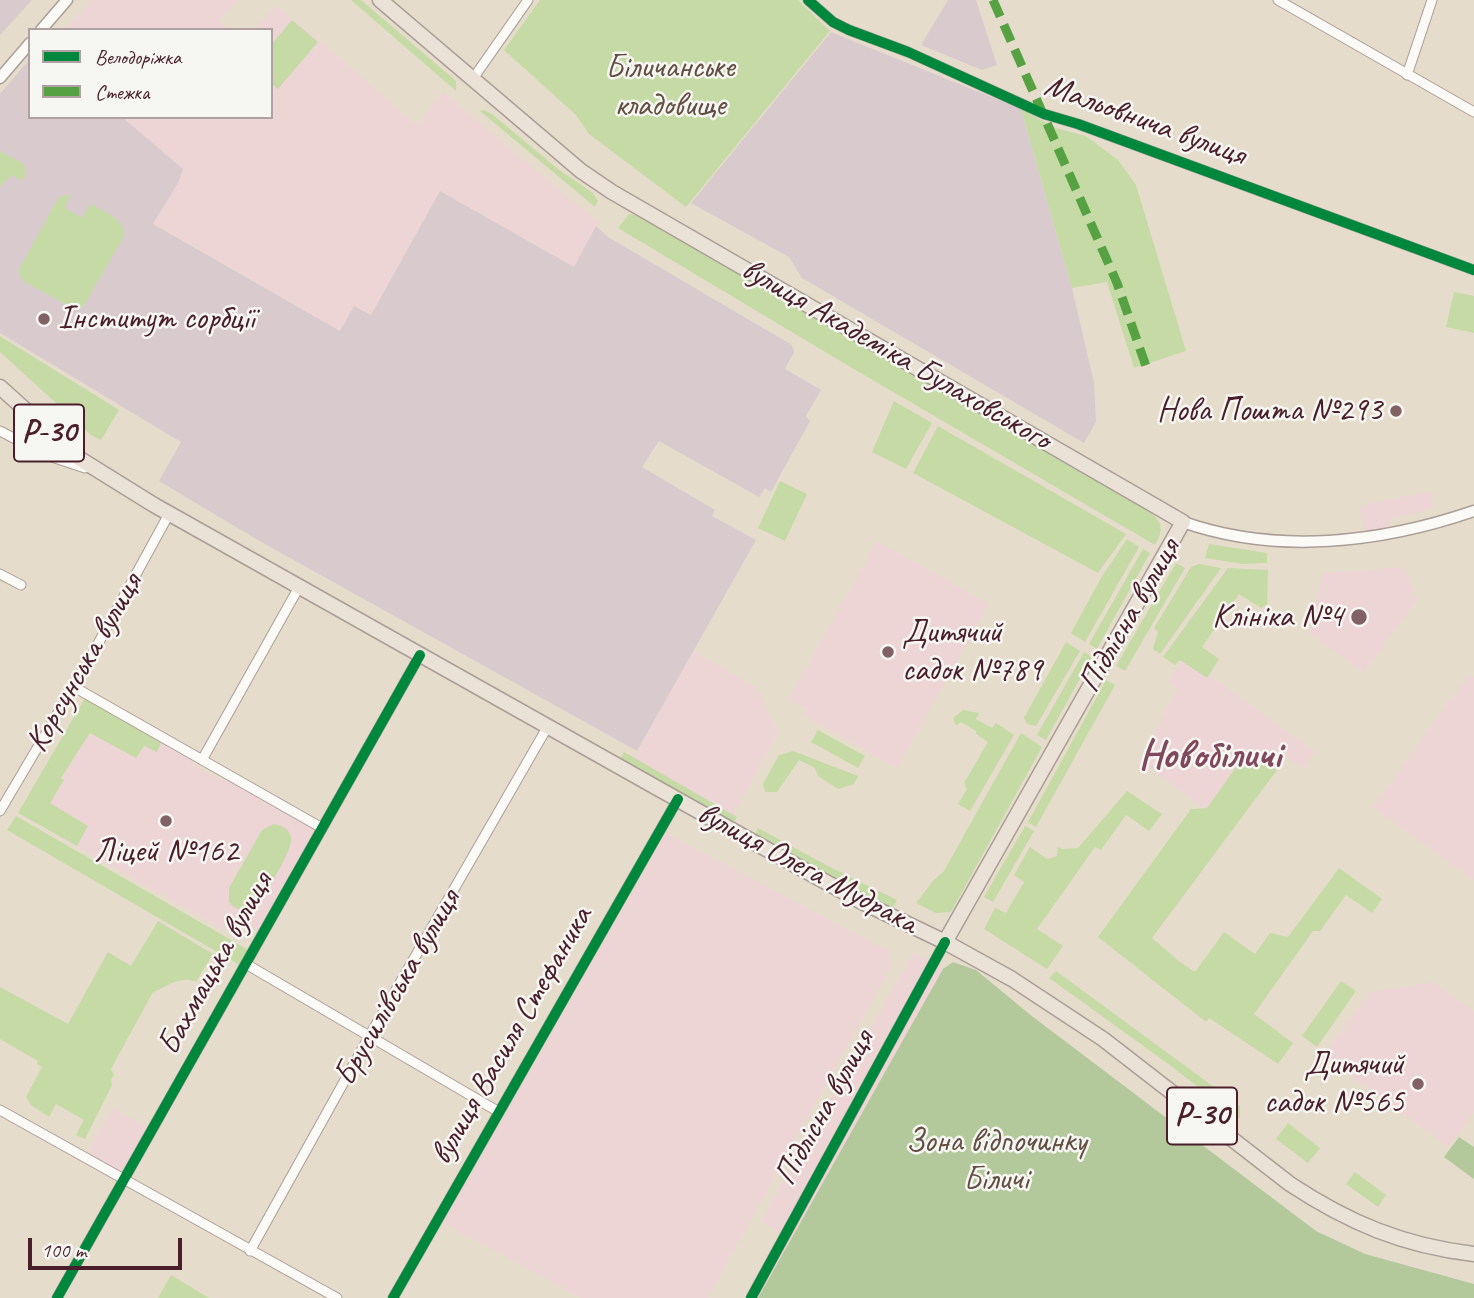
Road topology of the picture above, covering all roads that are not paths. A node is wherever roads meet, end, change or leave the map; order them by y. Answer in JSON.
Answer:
{"nodes":[{"id":1,"x":67,"y":0,"type":"edge"},
{"id":2,"x":380,"y":0,"type":"edge"},
{"id":3,"x":528,"y":0,"type":"edge"},
{"id":4,"x":808,"y":0,"type":"edge"},
{"id":5,"x":1278,"y":0,"type":"edge"},
{"id":6,"x":1432,"y":0,"type":"edge"},
{"id":7,"x":43,"y":28,"type":"edge"},
{"id":8,"x":28,"y":45,"type":"edge"},
{"id":9,"x":1407,"y":75,"type":"junction"},
{"id":10,"x":0,"y":78,"type":"edge"},
{"id":11,"x":472,"y":80,"type":"junction"},
{"id":12,"x":1474,"y":112,"type":"edge"},
{"id":13,"x":1474,"y":270,"type":"edge"},
{"id":14,"x":0,"y":387,"type":"edge"},
{"id":15,"x":0,"y":431,"type":"edge"},
{"id":16,"x":102,"y":473,"type":"junction"},
{"id":17,"x":1474,"y":511,"type":"edge"},
{"id":18,"x":169,"y":514,"type":"junction"},
{"id":19,"x":1183,"y":522,"type":"junction"},
{"id":20,"x":0,"y":574,"type":"edge"},
{"id":21,"x":21,"y":585,"type":"dead end"},
{"id":22,"x":299,"y":587,"type":"junction"},
{"id":23,"x":420,"y":655,"type":"junction"},
{"id":24,"x":74,"y":687,"type":"junction"},
{"id":25,"x":548,"y":726,"type":"junction"},
{"id":26,"x":202,"y":760,"type":"junction"},
{"id":27,"x":678,"y":799,"type":"junction"},
{"id":28,"x":0,"y":811,"type":"edge"},
{"id":29,"x":322,"y":828,"type":"junction"},
{"id":30,"x":945,"y":942,"type":"junction"},
{"id":31,"x":246,"y":964,"type":"junction"},
{"id":32,"x":370,"y":1035,"type":"junction"},
{"id":33,"x":0,"y":1110,"type":"edge"},
{"id":34,"x":499,"y":1112,"type":"junction"},
{"id":35,"x":123,"y":1180,"type":"junction"},
{"id":36,"x":250,"y":1251,"type":"junction"},
{"id":37,"x":1474,"y":1254,"type":"edge"},
{"id":38,"x":57,"y":1298,"type":"edge"},
{"id":39,"x":337,"y":1298,"type":"edge"},
{"id":40,"x":393,"y":1298,"type":"edge"},
{"id":41,"x":751,"y":1298,"type":"edge"}],
"edges":[{"from":1,"to":7,"type":"street"},
{"from":2,"to":11,"type":"main road","name":"вулиця Академіка Булаховського"},
{"from":3,"to":11,"type":"street"},
{"from":4,"to":13,"type":"street","name":"Мальовнича вулиця"},
{"from":5,"to":9,"type":"street"},
{"from":6,"to":9,"type":"street"},
{"from":8,"to":10,"type":"street"},
{"from":9,"to":12,"type":"street"},
{"from":11,"to":19,"type":"main road","name":"вулиця Академіка Булаховського"},
{"from":14,"to":16,"type":"main road","number":"Р-30"},
{"from":15,"to":16,"type":"street"},
{"from":16,"to":18,"type":"main road","number":"Р-30"},
{"from":17,"to":19,"type":"street","name":"вулиця Академіка Булаховського"},
{"from":18,"to":22,"type":"main road","number":"Р-30"},
{"from":18,"to":24,"type":"street","name":"Корсунська вулиця"},
{"from":19,"to":30,"type":"main road","name":"Підлісна вулиця"},
{"from":20,"to":21,"type":"street"},
{"from":22,"to":23,"type":"main road","number":"Р-30"},
{"from":22,"to":26,"type":"street"},
{"from":23,"to":25,"type":"main road","number":"Р-30"},
{"from":23,"to":29,"type":"street","name":"Бахмацька вулиця"},
{"from":24,"to":26,"type":"street"},
{"from":24,"to":28,"type":"street","name":"Корсунська вулиця"},
{"from":25,"to":27,"type":"main road","number":"Р-30"},
{"from":25,"to":32,"type":"street","name":"Брусилівська вулиця"},
{"from":26,"to":29,"type":"street"},
{"from":27,"to":30,"type":"main road","name":"вулиця Олега Мудрака","number":"Р-30"},
{"from":27,"to":34,"type":"street","name":"вулиця Василя Стефаника"},
{"from":29,"to":31,"type":"street","name":"Бахмацька вулиця"},
{"from":30,"to":37,"type":"main road","name":"вулиця Олега Мудрака","number":"Р-30"},
{"from":30,"to":41,"type":"street","name":"Підлісна вулиця"},
{"from":31,"to":32,"type":"street"},
{"from":31,"to":35,"type":"street","name":"Бахмацька вулиця"},
{"from":32,"to":34,"type":"street"},
{"from":32,"to":36,"type":"street","name":"Брусилівська вулиця"},
{"from":33,"to":35,"type":"street"},
{"from":34,"to":40,"type":"street","name":"вулиця Василя Стефаника"},
{"from":35,"to":36,"type":"street"},
{"from":35,"to":38,"type":"street","name":"Бахмацька вулиця"},
{"from":36,"to":39,"type":"street"}]}
